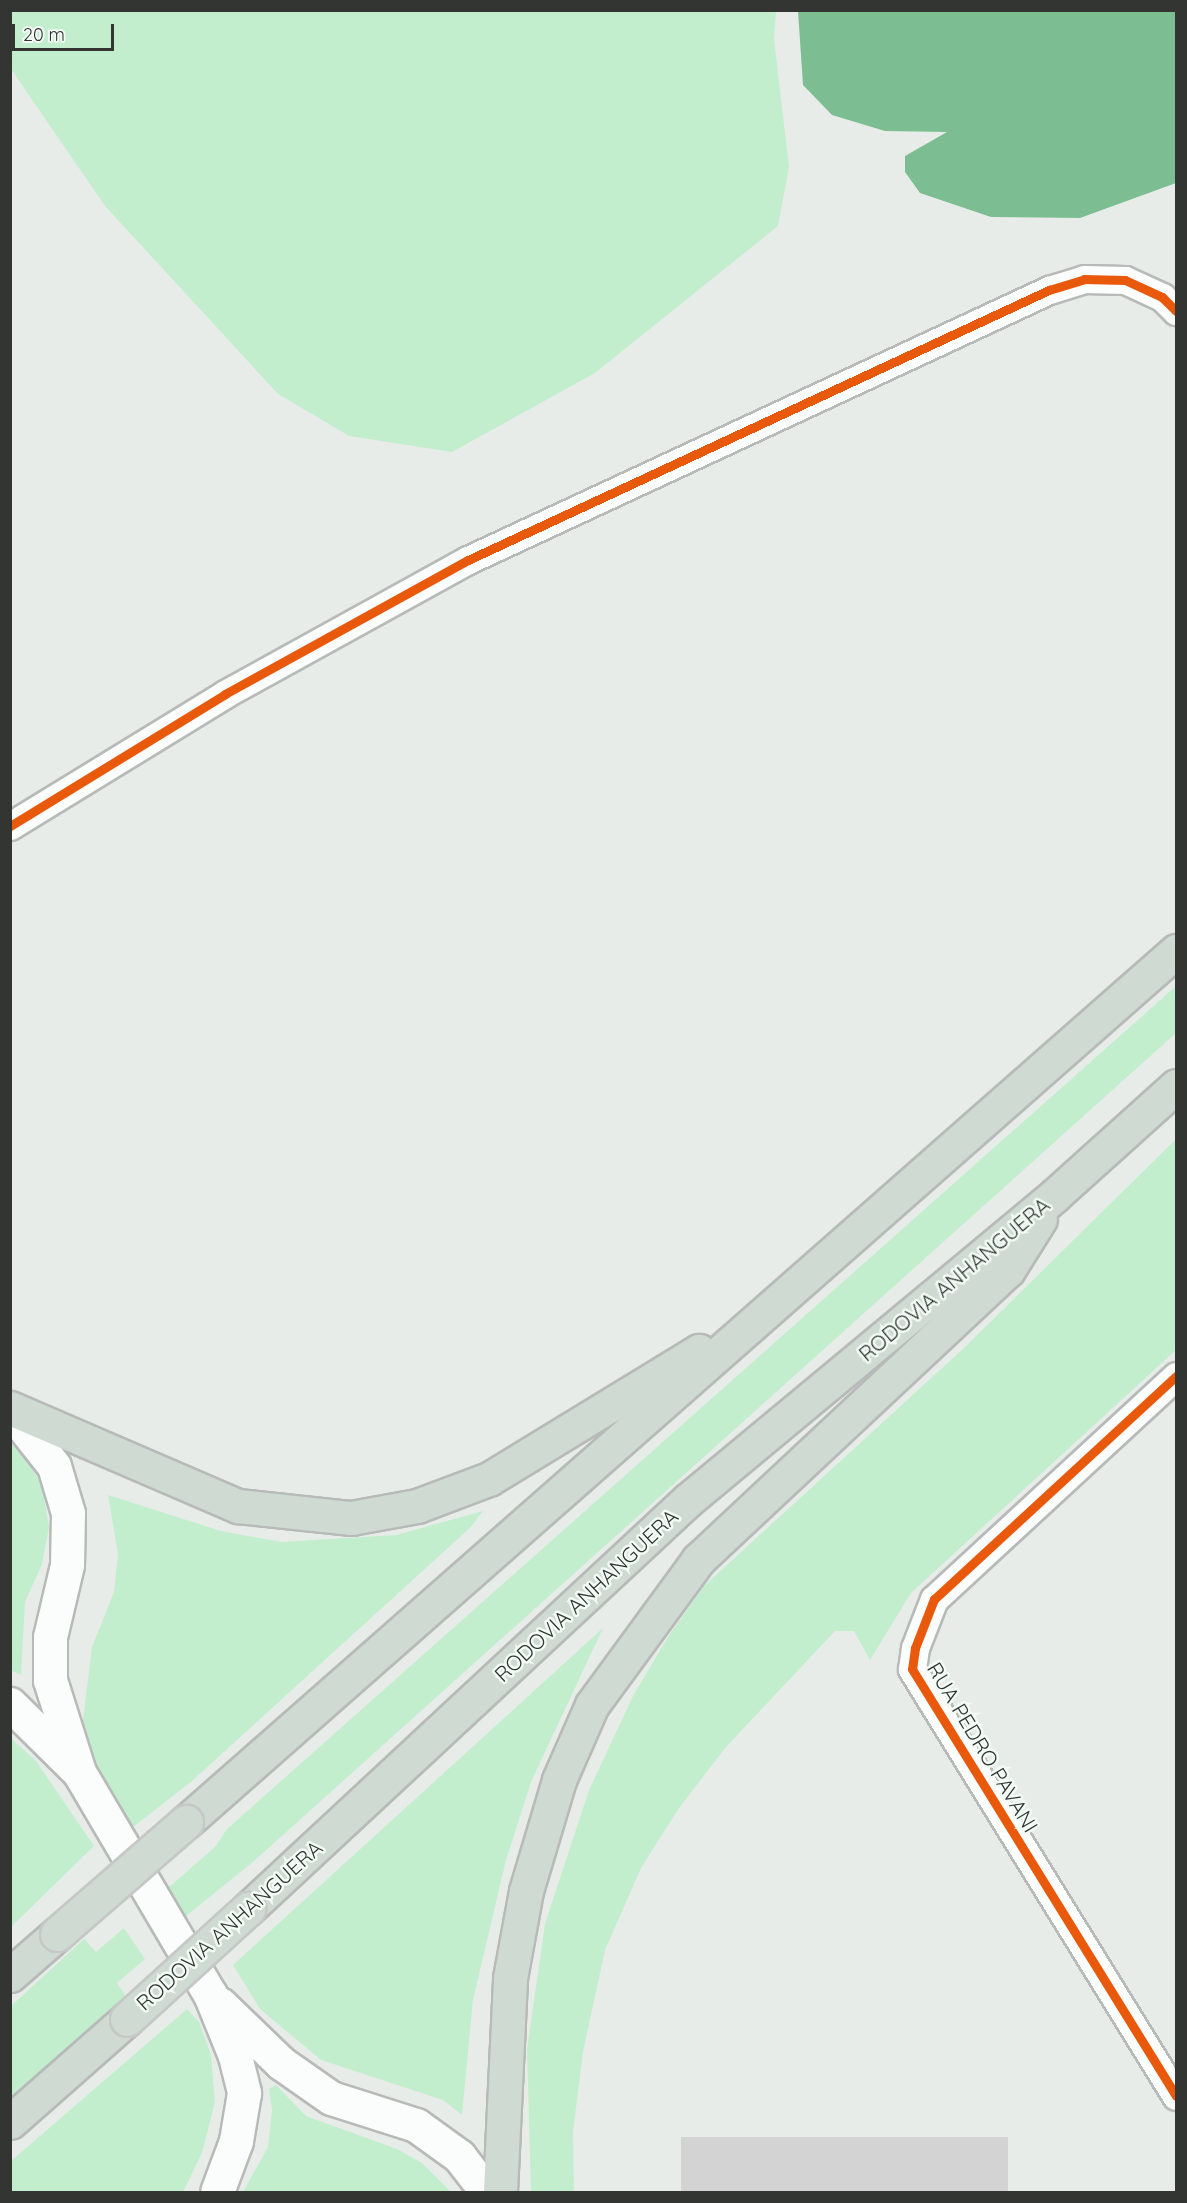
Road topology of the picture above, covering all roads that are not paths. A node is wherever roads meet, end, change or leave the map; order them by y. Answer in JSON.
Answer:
{"nodes":[{"id":1,"x":1176,"y":311,"type":"edge"},
{"id":2,"x":10,"y":826,"type":"edge"},
{"id":3,"x":1176,"y":951,"type":"edge"},
{"id":4,"x":1176,"y":1086,"type":"edge"},
{"id":5,"x":1055,"y":1195,"type":"junction"},
{"id":6,"x":888,"y":1205,"type":"junction"},
{"id":7,"x":1176,"y":1376,"type":"edge"},
{"id":8,"x":10,"y":1409,"type":"edge"},
{"id":9,"x":10,"y":1704,"type":"edge"},
{"id":10,"x":79,"y":1772,"type":"junction"},
{"id":11,"x":10,"y":1975,"type":"edge"},
{"id":12,"x":210,"y":1994,"type":"junction"},
{"id":13,"x":1176,"y":2096,"type":"edge"},
{"id":14,"x":10,"y":2122,"type":"edge"},
{"id":15,"x":217,"y":2193,"type":"edge"},
{"id":16,"x":487,"y":2193,"type":"edge"},
{"id":17,"x":500,"y":2193,"type":"edge"}],
"edges":[{"from":1,"to":2,"type":"street"},
{"from":3,"to":6,"type":"highway"},
{"from":4,"to":5,"type":"highway","name":"RODOVIA ANHANGUERA"},
{"from":5,"to":14,"type":"highway","name":"RODOVIA ANHANGUERA","bridge":true},
{"from":5,"to":17,"type":"highway"},
{"from":6,"to":8,"type":"highway"},
{"from":6,"to":11,"type":"highway","bridge":true},
{"from":7,"to":13,"type":"street","name":"RUA PEDRO PAVANI"},
{"from":8,"to":10,"type":"main road"},
{"from":9,"to":10,"type":"main road"},
{"from":10,"to":12,"type":"main road"},
{"from":12,"to":15,"type":"main road"},
{"from":12,"to":16,"type":"main road"}]}
